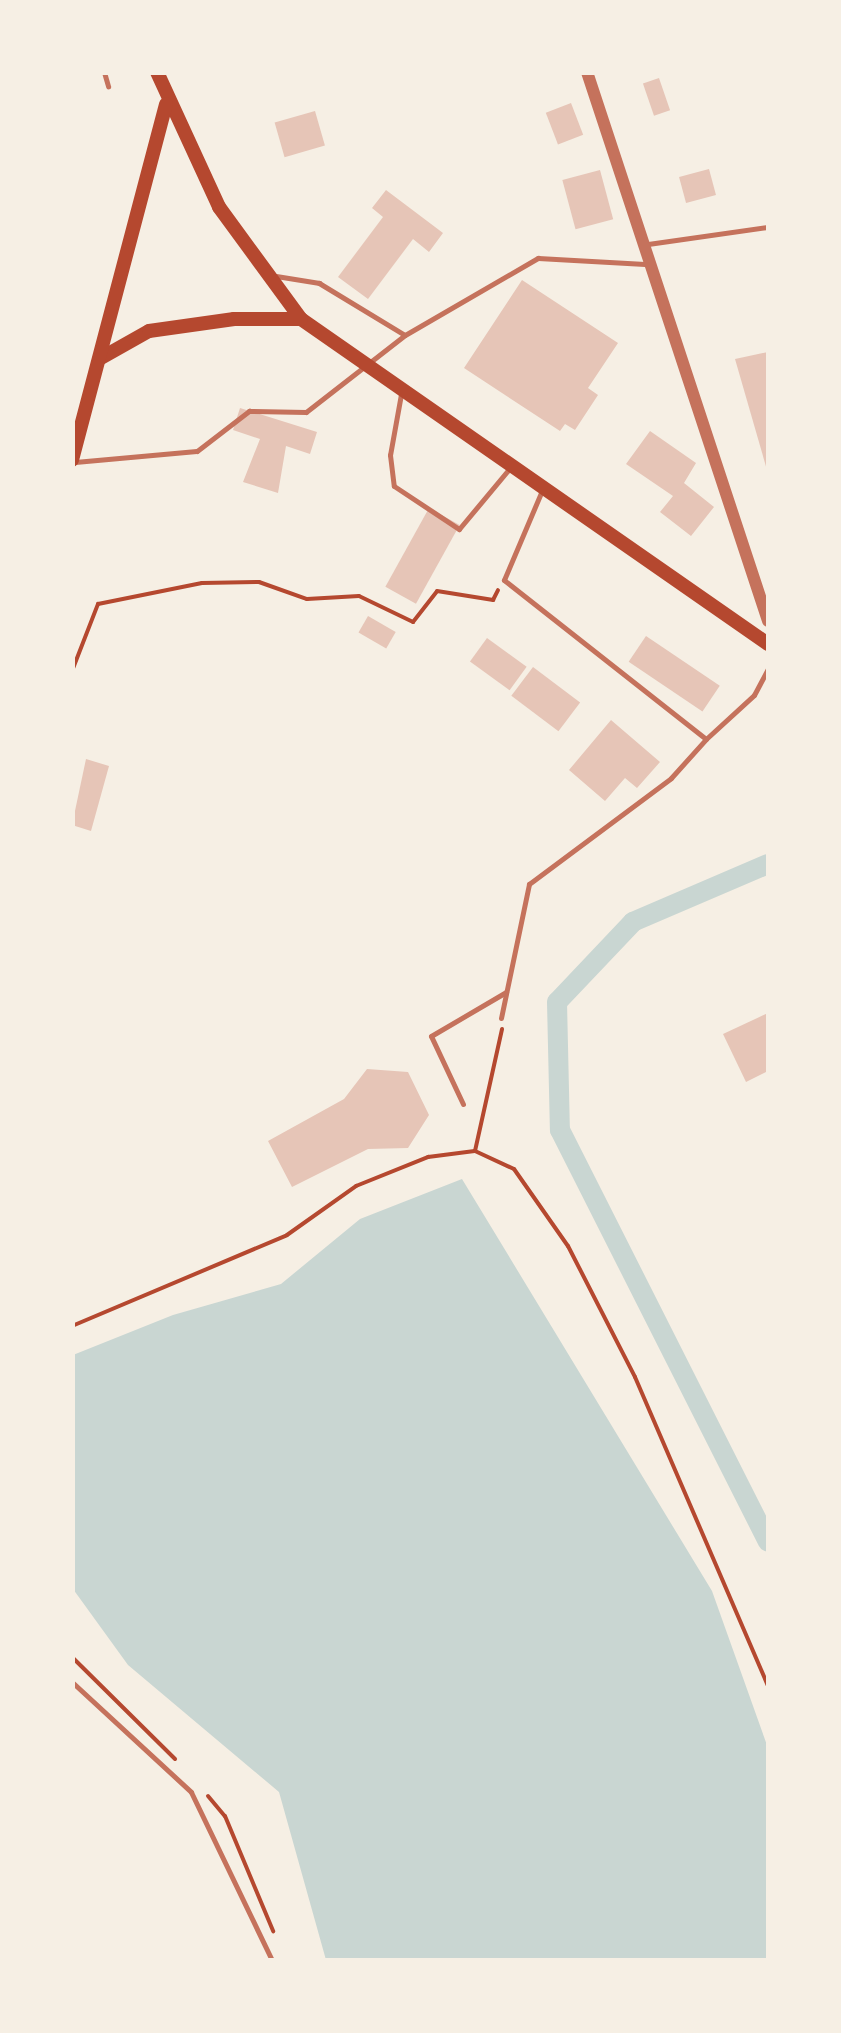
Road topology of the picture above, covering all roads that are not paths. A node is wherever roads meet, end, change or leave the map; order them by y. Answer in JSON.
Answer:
{"nodes":[{"id":1,"x":104,"y":72,"type":"edge"},
{"id":2,"x":156,"y":72,"type":"edge"},
{"id":3,"x":587,"y":72,"type":"edge"},
{"id":4,"x":108,"y":86,"type":"dead end"},
{"id":5,"x":166,"y":104,"type":"junction"},
{"id":6,"x":768,"y":228,"type":"edge"},
{"id":7,"x":640,"y":245,"type":"junction"},
{"id":8,"x":645,"y":264,"type":"junction"},
{"id":9,"x":268,"y":275,"type":"junction"},
{"id":10,"x":301,"y":319,"type":"junction"},
{"id":11,"x":405,"y":335,"type":"junction"},
{"id":12,"x":101,"y":358,"type":"junction"},
{"id":13,"x":368,"y":362,"type":"junction"},
{"id":14,"x":402,"y":386,"type":"junction"},
{"id":15,"x":72,"y":461,"type":"edge"},
{"id":16,"x":514,"y":463,"type":"junction"},
{"id":17,"x":544,"y":484,"type":"junction"},
{"id":18,"x":768,"y":621,"type":"edge"},
{"id":19,"x":768,"y":644,"type":"edge"},
{"id":20,"x":768,"y":669,"type":"edge"},
{"id":21,"x":706,"y":739,"type":"junction"},
{"id":22,"x":506,"y":992,"type":"junction"},
{"id":23,"x":501,"y":1018,"type":"road end"},
{"id":24,"x":463,"y":1104,"type":"dead end"},
{"id":25,"x":72,"y":1682,"type":"edge"},
{"id":26,"x":272,"y":1960,"type":"edge"}],
"edges":[{"from":1,"to":4,"type":"lane"},
{"from":2,"to":5,"type":"main road"},
{"from":3,"to":7,"type":"street"},
{"from":5,"to":9,"type":"main road"},
{"from":5,"to":12,"type":"main road"},
{"from":6,"to":7,"type":"lane"},
{"from":7,"to":8,"type":"street"},
{"from":8,"to":11,"type":"lane"},
{"from":8,"to":18,"type":"street"},
{"from":9,"to":10,"type":"main road"},
{"from":9,"to":11,"type":"lane"},
{"from":10,"to":12,"type":"main road"},
{"from":10,"to":13,"type":"main road"},
{"from":11,"to":13,"type":"lane"},
{"from":12,"to":15,"type":"main road"},
{"from":13,"to":14,"type":"main road"},
{"from":13,"to":15,"type":"lane"},
{"from":14,"to":16,"type":"main road"},
{"from":14,"to":16,"type":"lane"},
{"from":16,"to":17,"type":"main road"},
{"from":17,"to":19,"type":"main road"},
{"from":17,"to":21,"type":"lane"},
{"from":20,"to":21,"type":"lane"},
{"from":21,"to":22,"type":"lane"},
{"from":22,"to":23,"type":"lane"},
{"from":22,"to":24,"type":"lane"},
{"from":25,"to":26,"type":"lane"}]}
